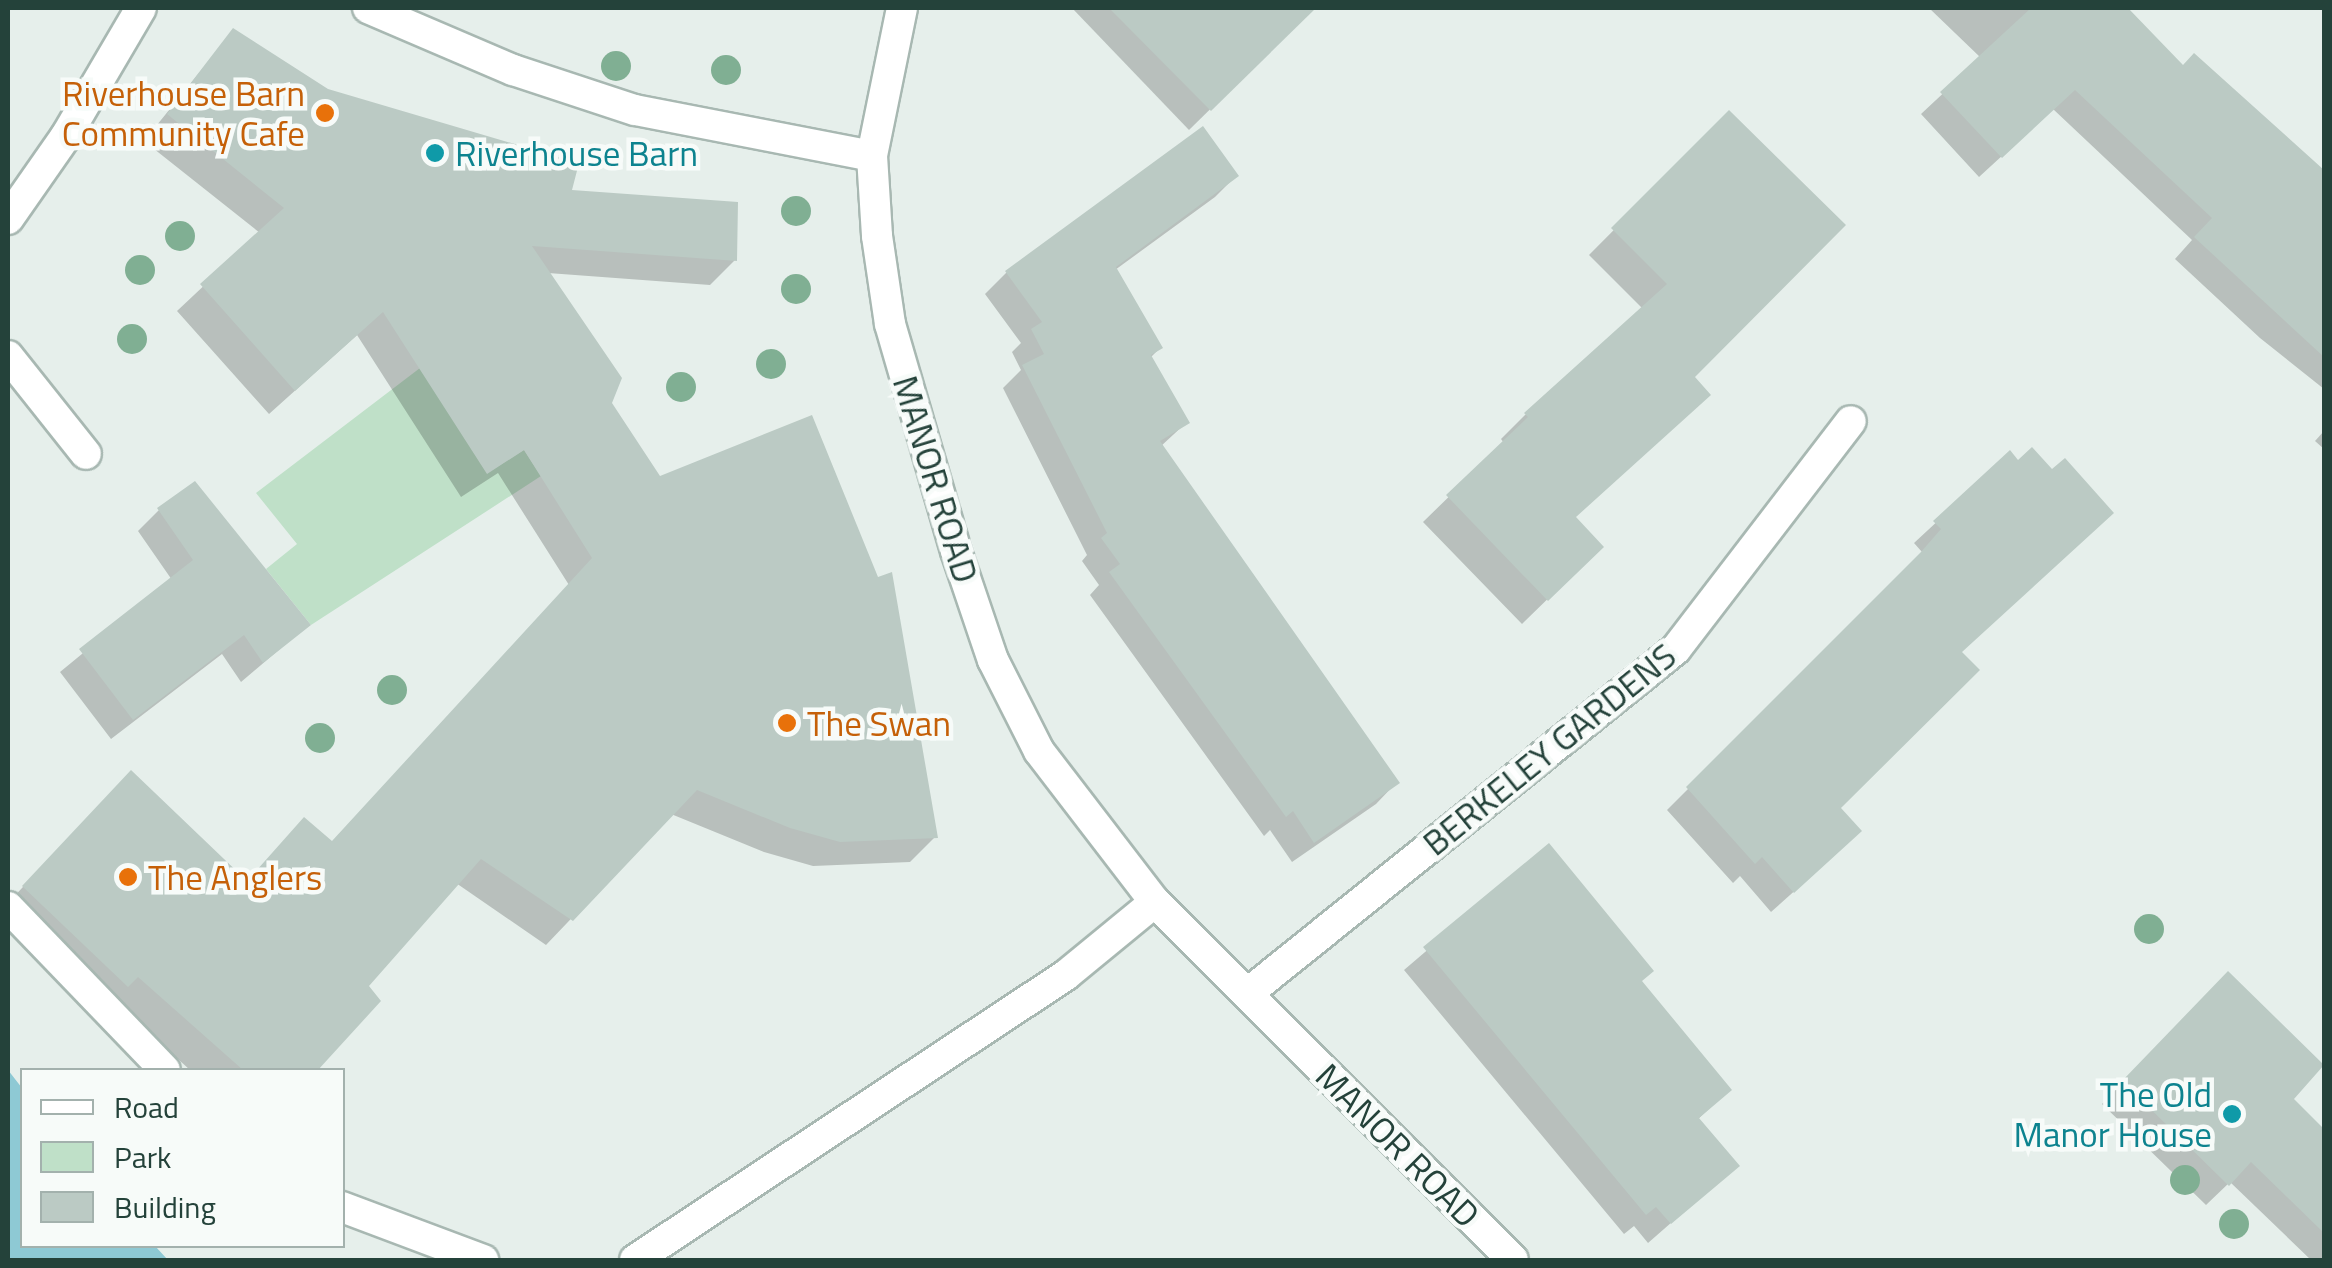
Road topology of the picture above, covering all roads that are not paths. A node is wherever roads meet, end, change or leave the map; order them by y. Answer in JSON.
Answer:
{"nodes":[{"id":1,"x":142,"y":8,"type":"edge"},
{"id":2,"x":368,"y":8,"type":"edge"},
{"id":3,"x":902,"y":8,"type":"edge"},
{"id":4,"x":872,"y":156,"type":"junction"},
{"id":5,"x":8,"y":219,"type":"edge"},
{"id":6,"x":8,"y":356,"type":"edge"},
{"id":7,"x":1851,"y":421,"type":"dead end"},
{"id":8,"x":86,"y":454,"type":"dead end"},
{"id":9,"x":1155,"y":902,"type":"junction"},
{"id":10,"x":8,"y":906,"type":"edge"},
{"id":11,"x":1248,"y":993,"type":"junction"},
{"id":12,"x":163,"y":1068,"type":"edge"},
{"id":13,"x":345,"y":1208,"type":"edge"},
{"id":14,"x":482,"y":1260,"type":"edge"},
{"id":15,"x":635,"y":1260,"type":"edge"},
{"id":16,"x":1513,"y":1260,"type":"edge"}],
"edges":[{"from":1,"to":5,"type":"street"},
{"from":2,"to":4,"type":"street"},
{"from":3,"to":4,"type":"street","name":"MANOR ROAD"},
{"from":4,"to":9,"type":"street","name":"MANOR ROAD"},
{"from":6,"to":8,"type":"street"},
{"from":7,"to":11,"type":"street","name":"BERKELEY GARDENS"},
{"from":9,"to":11,"type":"street","name":"MANOR ROAD"},
{"from":9,"to":15,"type":"street"},
{"from":10,"to":12,"type":"street"},
{"from":11,"to":16,"type":"street","name":"MANOR ROAD"},
{"from":13,"to":14,"type":"street"}]}
